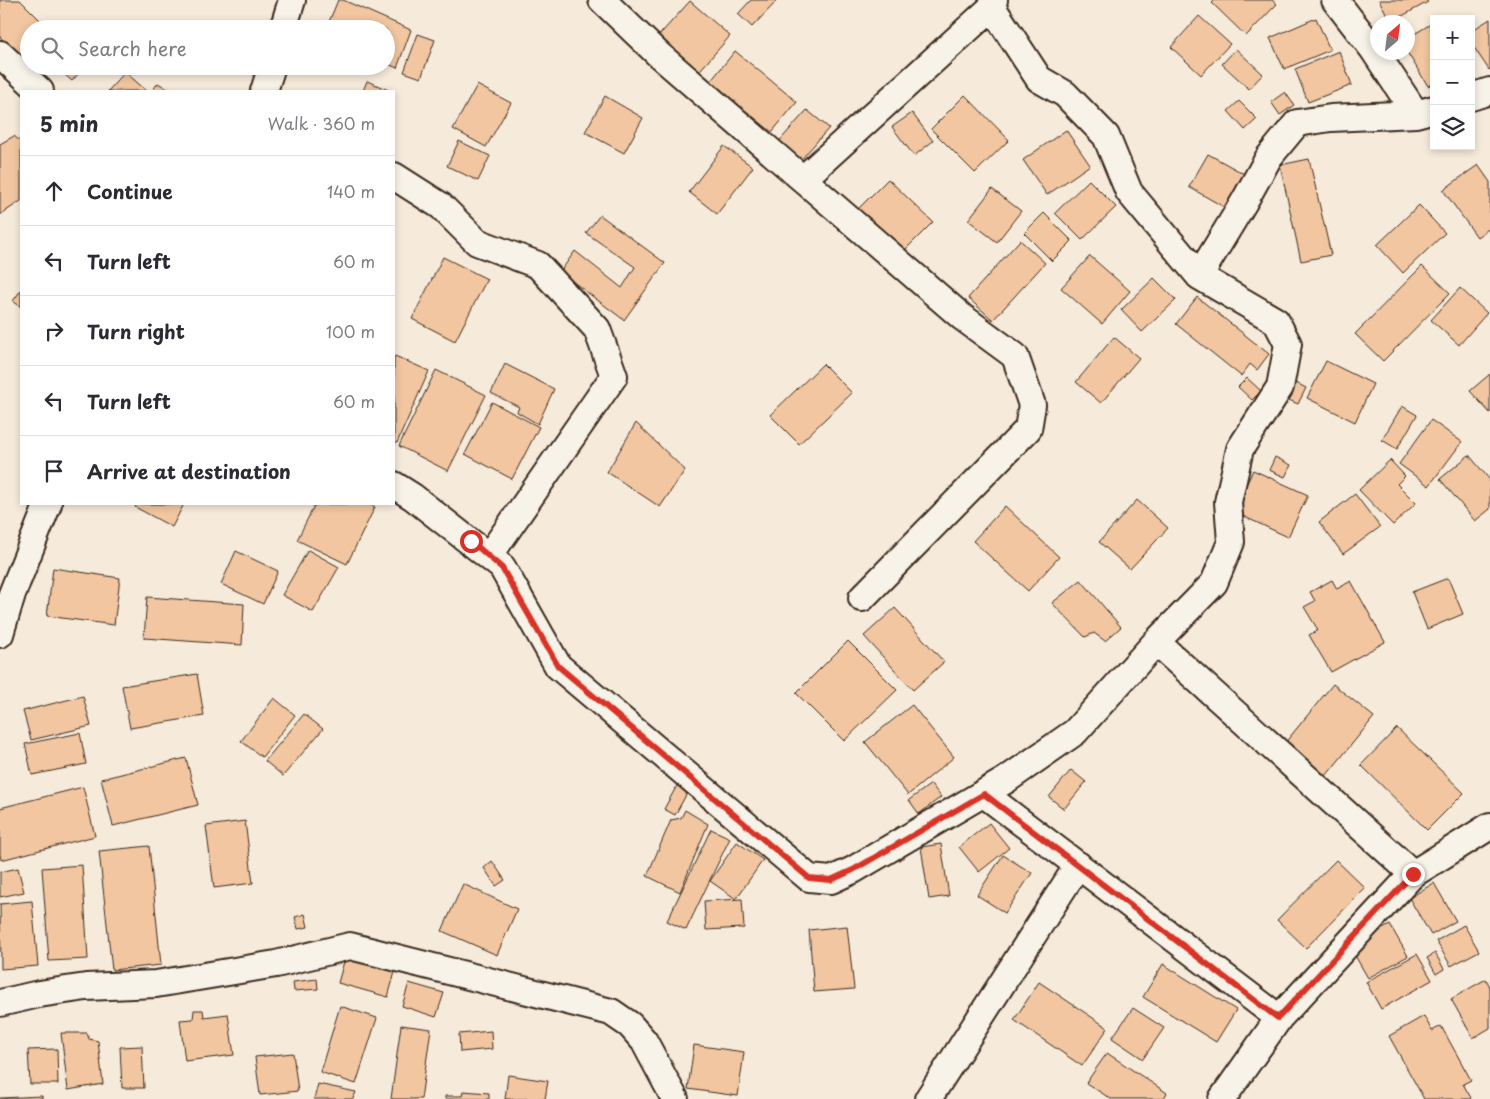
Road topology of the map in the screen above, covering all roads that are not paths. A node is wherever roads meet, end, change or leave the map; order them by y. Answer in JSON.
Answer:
{"nodes":[{"id":1,"x":292,"y":0,"type":"edge"},
{"id":2,"x":602,"y":0,"type":"edge"},
{"id":3,"x":1335,"y":0,"type":"edge"},
{"id":4,"x":993,"y":4,"type":"edge"},
{"id":5,"x":286,"y":20,"type":"edge"},
{"id":6,"x":0,"y":54,"type":"edge"},
{"id":7,"x":20,"y":72,"type":"edge"},
{"id":8,"x":23,"y":75,"type":"edge"},
{"id":9,"x":269,"y":75,"type":"edge"},
{"id":10,"x":39,"y":90,"type":"edge"},
{"id":11,"x":264,"y":90,"type":"edge"},
{"id":12,"x":1490,"y":91,"type":"edge"},
{"id":13,"x":1475,"y":96,"type":"edge"},
{"id":14,"x":1425,"y":112,"type":"edge"},
{"id":15,"x":395,"y":177,"type":"edge"},
{"id":16,"x":803,"y":179,"type":"junction"},
{"id":17,"x":1199,"y":276,"type":"junction"},
{"id":18,"x":395,"y":486,"type":"edge"},
{"id":19,"x":48,"y":505,"type":"edge"},
{"id":20,"x":489,"y":556,"type":"junction"},
{"id":21,"x":862,"y":598,"type":"dead end"},
{"id":22,"x":0,"y":634,"type":"edge"},
{"id":23,"x":1156,"y":642,"type":"junction"},
{"id":24,"x":984,"y":794,"type":"junction"},
{"id":25,"x":1490,"y":826,"type":"edge"},
{"id":26,"x":1078,"y":865,"type":"junction"},
{"id":27,"x":1413,"y":874,"type":"junction"},
{"id":28,"x":0,"y":1004,"type":"edge"},
{"id":29,"x":1278,"y":1018,"type":"junction"},
{"id":30,"x":675,"y":1099,"type":"edge"},
{"id":31,"x":928,"y":1099,"type":"edge"},
{"id":32,"x":1222,"y":1099,"type":"edge"}],
"edges":[{"from":1,"to":5,"type":"street"},
{"from":2,"to":16,"type":"street"},
{"from":3,"to":14,"type":"street"},
{"from":4,"to":16,"type":"street"},
{"from":4,"to":17,"type":"street"},
{"from":6,"to":7,"type":"street"},
{"from":8,"to":10,"type":"street"},
{"from":9,"to":11,"type":"street"},
{"from":12,"to":13,"type":"street"},
{"from":14,"to":17,"type":"street"},
{"from":15,"to":20,"type":"street"},
{"from":16,"to":21,"type":"street"},
{"from":17,"to":23,"type":"street"},
{"from":18,"to":20,"type":"street"},
{"from":19,"to":22,"type":"street"},
{"from":20,"to":24,"type":"street"},
{"from":23,"to":24,"type":"street"},
{"from":23,"to":27,"type":"street"},
{"from":24,"to":26,"type":"street"},
{"from":25,"to":27,"type":"street"},
{"from":26,"to":29,"type":"street"},
{"from":26,"to":31,"type":"street"},
{"from":27,"to":29,"type":"street"},
{"from":28,"to":30,"type":"street"},
{"from":29,"to":32,"type":"street"}]}
